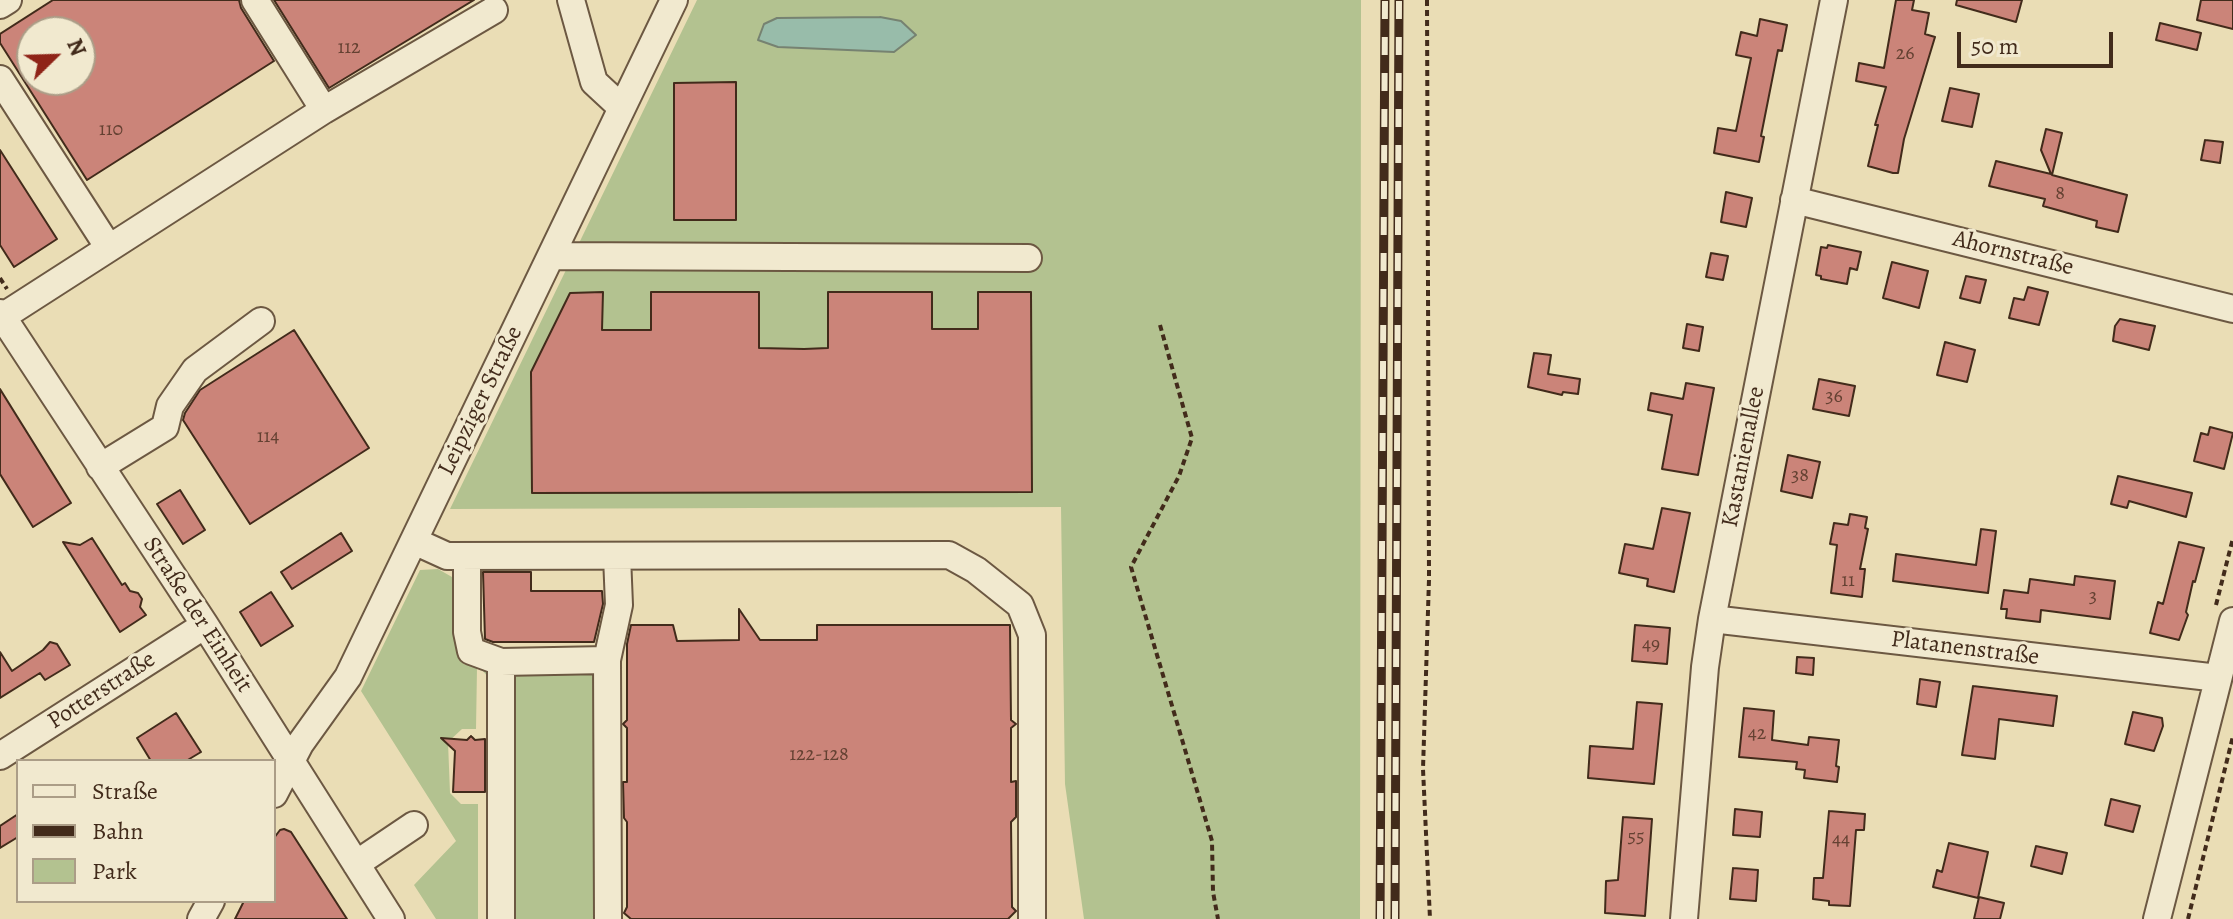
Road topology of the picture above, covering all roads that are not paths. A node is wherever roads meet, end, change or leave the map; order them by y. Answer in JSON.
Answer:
{"nodes":[{"id":1,"x":8,"y":0,"type":"edge"},
{"id":2,"x":255,"y":0,"type":"edge"},
{"id":3,"x":571,"y":0,"type":"edge"},
{"id":4,"x":674,"y":0,"type":"edge"},
{"id":5,"x":1834,"y":0,"type":"edge"},
{"id":6,"x":0,"y":5,"type":"edge"},
{"id":7,"x":494,"y":10,"type":"dead end"},
{"id":8,"x":0,"y":79,"type":"edge"},
{"id":9,"x":622,"y":108,"type":"junction"},
{"id":10,"x":324,"y":110,"type":"junction"},
{"id":11,"x":1794,"y":200,"type":"junction"},
{"id":12,"x":109,"y":248,"type":"junction"},
{"id":13,"x":551,"y":256,"type":"junction"},
{"id":14,"x":1028,"y":258,"type":"dead end"},
{"id":15,"x":2233,"y":309,"type":"edge"},
{"id":16,"x":1,"y":315,"type":"edge"},
{"id":17,"x":261,"y":321,"type":"dead end"},
{"id":18,"x":100,"y":467,"type":"junction"},
{"id":19,"x":414,"y":541,"type":"junction"},
{"id":20,"x":467,"y":556,"type":"junction"},
{"id":21,"x":617,"y":556,"type":"junction"},
{"id":22,"x":1712,"y":619,"type":"junction"},
{"id":23,"x":2233,"y":621,"type":"edge"},
{"id":24,"x":205,"y":625,"type":"junction"},
{"id":25,"x":607,"y":660,"type":"junction"},
{"id":26,"x":501,"y":662,"type":"junction"},
{"id":27,"x":2222,"y":689,"type":"edge"},
{"id":28,"x":0,"y":756,"type":"edge"},
{"id":29,"x":291,"y":763,"type":"junction"},
{"id":30,"x":276,"y":790,"type":"edge"},
{"id":31,"x":414,"y":825,"type":"dead end"},
{"id":32,"x":356,"y":864,"type":"junction"},
{"id":33,"x":391,"y":919,"type":"edge"},
{"id":34,"x":501,"y":919,"type":"edge"},
{"id":35,"x":608,"y":919,"type":"edge"},
{"id":36,"x":1032,"y":919,"type":"edge"},
{"id":37,"x":1684,"y":919,"type":"edge"},
{"id":38,"x":2157,"y":919,"type":"edge"}],
"edges":[{"from":1,"to":6,"type":"street"},
{"from":2,"to":10,"type":"street"},
{"from":3,"to":9,"type":"street"},
{"from":4,"to":9,"type":"street","name":"Leipziger Straße"},
{"from":5,"to":11,"type":"street","name":"Kastanienallee"},
{"from":7,"to":10,"type":"street"},
{"from":8,"to":12,"type":"street"},
{"from":9,"to":13,"type":"street","name":"Leipziger Straße"},
{"from":10,"to":12,"type":"street"},
{"from":11,"to":15,"type":"street","name":"Ahornstraße"},
{"from":11,"to":22,"type":"street","name":"Kastanienallee"},
{"from":12,"to":16,"type":"street"},
{"from":13,"to":14,"type":"street"},
{"from":13,"to":19,"type":"street","name":"Leipziger Straße"},
{"from":16,"to":18,"type":"street","name":"Straße der Einheit"},
{"from":17,"to":18,"type":"street"},
{"from":18,"to":24,"type":"street","name":"Straße der Einheit"},
{"from":19,"to":20,"type":"street"},
{"from":19,"to":29,"type":"street","name":"Leipziger Straße"},
{"from":20,"to":21,"type":"street"},
{"from":20,"to":26,"type":"street"},
{"from":21,"to":25,"type":"street"},
{"from":21,"to":36,"type":"street"},
{"from":22,"to":27,"type":"street","name":"Platanenstraße"},
{"from":22,"to":37,"type":"street","name":"Kastanienallee"},
{"from":23,"to":27,"type":"street"},
{"from":24,"to":28,"type":"street","name":"Potterstraße"},
{"from":24,"to":29,"type":"street","name":"Straße der Einheit"},
{"from":25,"to":26,"type":"street"},
{"from":25,"to":35,"type":"street"},
{"from":26,"to":34,"type":"street"},
{"from":27,"to":38,"type":"street"},
{"from":29,"to":30,"type":"street","name":"Leipziger Straße"},
{"from":29,"to":32,"type":"street","name":"Straße der Einheit"},
{"from":31,"to":32,"type":"street"},
{"from":32,"to":33,"type":"street","name":"Straße der Einheit"}]}
